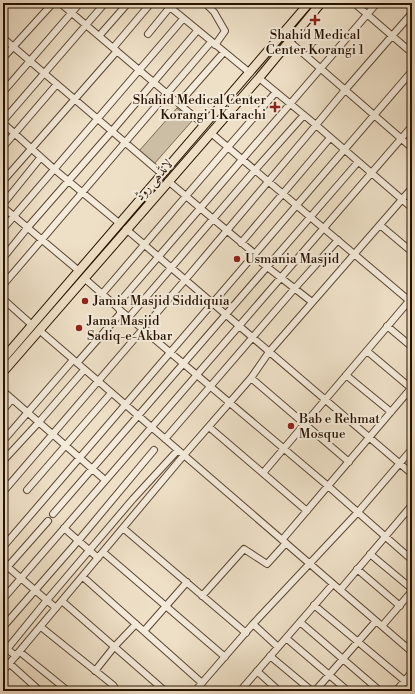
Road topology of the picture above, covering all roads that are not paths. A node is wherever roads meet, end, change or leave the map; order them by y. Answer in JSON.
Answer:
{"nodes":[{"id":1,"x":53,"y":3,"type":"edge"},
{"id":2,"x":60,"y":3,"type":"edge"},
{"id":3,"x":80,"y":3,"type":"edge"},
{"id":4,"x":104,"y":3,"type":"edge"},
{"id":5,"x":128,"y":3,"type":"edge"},
{"id":6,"x":151,"y":3,"type":"edge"},
{"id":7,"x":204,"y":3,"type":"edge"},
{"id":8,"x":309,"y":3,"type":"edge"},
{"id":9,"x":321,"y":3,"type":"edge"},
{"id":10,"x":354,"y":3,"type":"edge"},
{"id":11,"x":377,"y":3,"type":"edge"},
{"id":12,"x":167,"y":5,"type":"edge"},
{"id":13,"x":71,"y":12,"type":"junction"},
{"id":14,"x":412,"y":13,"type":"edge"},
{"id":15,"x":367,"y":15,"type":"junction"},
{"id":16,"x":183,"y":19,"type":"junction"},
{"id":17,"x":86,"y":25,"type":"junction"},
{"id":18,"x":197,"y":31,"type":"junction"},
{"id":19,"x":148,"y":34,"type":"dead end"},
{"id":20,"x":282,"y":35,"type":"junction"},
{"id":21,"x":99,"y":36,"type":"junction"},
{"id":22,"x":392,"y":36,"type":"junction"},
{"id":23,"x":3,"y":38,"type":"edge"},
{"id":24,"x":290,"y":41,"type":"junction"},
{"id":25,"x":213,"y":44,"type":"junction"},
{"id":26,"x":14,"y":47,"type":"junction"},
{"id":27,"x":115,"y":49,"type":"junction"},
{"id":28,"x":224,"y":52,"type":"junction"},
{"id":29,"x":412,"y":53,"type":"edge"},
{"id":30,"x":3,"y":58,"type":"edge"},
{"id":31,"x":30,"y":61,"type":"junction"},
{"id":32,"x":321,"y":69,"type":"junction"},
{"id":33,"x":139,"y":70,"type":"junction"},
{"id":34,"x":412,"y":71,"type":"edge"},
{"id":35,"x":44,"y":73,"type":"junction"},
{"id":36,"x":250,"y":73,"type":"junction"},
{"id":37,"x":259,"y":78,"type":"junction"},
{"id":38,"x":154,"y":82,"type":"junction"},
{"id":39,"x":57,"y":84,"type":"junction"},
{"id":40,"x":345,"y":90,"type":"junction"},
{"id":41,"x":3,"y":92,"type":"edge"},
{"id":42,"x":276,"y":92,"type":"junction"},
{"id":43,"x":168,"y":94,"type":"junction"},
{"id":44,"x":74,"y":99,"type":"junction"},
{"id":45,"x":179,"y":103,"type":"junction"},
{"id":46,"x":290,"y":104,"type":"junction"},
{"id":47,"x":304,"y":115,"type":"junction"},
{"id":48,"x":374,"y":115,"type":"junction"},
{"id":49,"x":98,"y":119,"type":"junction"},
{"id":50,"x":3,"y":122,"type":"edge"},
{"id":51,"x":316,"y":125,"type":"junction"},
{"id":52,"x":204,"y":126,"type":"junction"},
{"id":53,"x":412,"y":126,"type":"edge"},
{"id":54,"x":112,"y":131,"type":"junction"},
{"id":55,"x":211,"y":133,"type":"junction"},
{"id":56,"x":14,"y":134,"type":"junction"},
{"id":57,"x":330,"y":138,"type":"junction"},
{"id":58,"x":401,"y":138,"type":"junction"},
{"id":59,"x":126,"y":143,"type":"junction"},
{"id":60,"x":3,"y":147,"type":"edge"},
{"id":61,"x":228,"y":147,"type":"junction"},
{"id":62,"x":31,"y":148,"type":"junction"},
{"id":63,"x":412,"y":148,"type":"edge"},
{"id":64,"x":344,"y":150,"type":"junction"},
{"id":65,"x":41,"y":157,"type":"junction"},
{"id":66,"x":242,"y":160,"type":"junction"},
{"id":67,"x":358,"y":162,"type":"junction"},
{"id":68,"x":54,"y":169,"type":"junction"},
{"id":69,"x":255,"y":170,"type":"junction"},
{"id":70,"x":371,"y":173,"type":"junction"},
{"id":71,"x":162,"y":174,"type":"junction"},
{"id":72,"x":3,"y":180,"type":"edge"},
{"id":73,"x":69,"y":181,"type":"junction"},
{"id":74,"x":168,"y":182,"type":"junction"},
{"id":75,"x":269,"y":182,"type":"junction"},
{"id":76,"x":412,"y":188,"type":"edge"},
{"id":77,"x":83,"y":193,"type":"junction"},
{"id":78,"x":283,"y":193,"type":"junction"},
{"id":79,"x":186,"y":196,"type":"junction"},
{"id":80,"x":402,"y":199,"type":"junction"},
{"id":81,"x":297,"y":205,"type":"junction"},
{"id":82,"x":3,"y":206,"type":"edge"},
{"id":83,"x":200,"y":208,"type":"junction"},
{"id":84,"x":412,"y":208,"type":"edge"},
{"id":85,"x":14,"y":216,"type":"junction"},
{"id":86,"x":310,"y":216,"type":"junction"},
{"id":87,"x":213,"y":219,"type":"junction"},
{"id":88,"x":119,"y":223,"type":"junction"},
{"id":89,"x":380,"y":225,"type":"junction"},
{"id":90,"x":28,"y":228,"type":"junction"},
{"id":91,"x":324,"y":228,"type":"junction"},
{"id":92,"x":3,"y":229,"type":"edge"},
{"id":93,"x":126,"y":229,"type":"junction"},
{"id":94,"x":227,"y":231,"type":"junction"},
{"id":95,"x":42,"y":240,"type":"junction"},
{"id":96,"x":338,"y":240,"type":"junction"},
{"id":97,"x":241,"y":243,"type":"junction"},
{"id":98,"x":144,"y":245,"type":"junction"},
{"id":99,"x":412,"y":252,"type":"edge"},
{"id":100,"x":254,"y":255,"type":"junction"},
{"id":101,"x":354,"y":255,"type":"junction"},
{"id":102,"x":158,"y":257,"type":"junction"},
{"id":103,"x":3,"y":258,"type":"edge"},
{"id":104,"x":267,"y":267,"type":"junction"},
{"id":105,"x":171,"y":268,"type":"junction"},
{"id":106,"x":79,"y":271,"type":"junction"},
{"id":107,"x":281,"y":277,"type":"junction"},
{"id":108,"x":84,"y":278,"type":"junction"},
{"id":109,"x":185,"y":280,"type":"junction"},
{"id":110,"x":3,"y":285,"type":"edge"},
{"id":111,"x":295,"y":288,"type":"junction"},
{"id":112,"x":102,"y":294,"type":"junction"},
{"id":113,"x":3,"y":300,"type":"edge"},
{"id":114,"x":312,"y":302,"type":"junction"},
{"id":115,"x":410,"y":302,"type":"edge"},
{"id":116,"x":212,"y":303,"type":"junction"},
{"id":117,"x":118,"y":308,"type":"junction"},
{"id":118,"x":226,"y":315,"type":"junction"},
{"id":119,"x":129,"y":317,"type":"junction"},
{"id":120,"x":238,"y":326,"type":"junction"},
{"id":121,"x":387,"y":326,"type":"junction"},
{"id":122,"x":36,"y":328,"type":"junction"},
{"id":123,"x":143,"y":329,"type":"junction"},
{"id":124,"x":252,"y":338,"type":"junction"},
{"id":125,"x":412,"y":347,"type":"edge"},
{"id":126,"x":367,"y":350,"type":"junction"},
{"id":127,"x":170,"y":352,"type":"junction"},
{"id":128,"x":269,"y":352,"type":"junction"},
{"id":129,"x":3,"y":359,"type":"edge"},
{"id":130,"x":75,"y":362,"type":"junction"},
{"id":131,"x":184,"y":363,"type":"junction"},
{"id":132,"x":84,"y":370,"type":"junction"},
{"id":133,"x":3,"y":372,"type":"edge"},
{"id":134,"x":197,"y":374,"type":"junction"},
{"id":135,"x":346,"y":375,"type":"junction"},
{"id":136,"x":251,"y":378,"type":"junction"},
{"id":137,"x":98,"y":382,"type":"junction"},
{"id":138,"x":211,"y":387,"type":"junction"},
{"id":139,"x":412,"y":388,"type":"edge"},
{"id":140,"x":3,"y":391,"type":"edge"},
{"id":141,"x":112,"y":393,"type":"junction"},
{"id":142,"x":12,"y":399,"type":"junction"},
{"id":143,"x":325,"y":400,"type":"junction"},
{"id":144,"x":230,"y":403,"type":"junction"},
{"id":145,"x":125,"y":405,"type":"junction"},
{"id":146,"x":3,"y":410,"type":"edge"},
{"id":147,"x":28,"y":412,"type":"junction"},
{"id":148,"x":391,"y":412,"type":"junction"},
{"id":149,"x":139,"y":416,"type":"junction"},
{"id":150,"x":39,"y":422,"type":"junction"},
{"id":151,"x":305,"y":424,"type":"junction"},
{"id":152,"x":151,"y":427,"type":"junction"},
{"id":153,"x":209,"y":427,"type":"junction"},
{"id":154,"x":53,"y":434,"type":"junction"},
{"id":155,"x":369,"y":437,"type":"junction"},
{"id":156,"x":165,"y":439,"type":"junction"},
{"id":157,"x":3,"y":441,"type":"edge"},
{"id":158,"x":66,"y":445,"type":"junction"},
{"id":159,"x":284,"y":449,"type":"junction"},
{"id":160,"x":412,"y":449,"type":"edge"},
{"id":161,"x":154,"y":450,"type":"dead end"},
{"id":162,"x":178,"y":450,"type":"junction"},
{"id":163,"x":184,"y":456,"type":"junction"},
{"id":164,"x":80,"y":458,"type":"junction"},
{"id":165,"x":3,"y":462,"type":"edge"},
{"id":166,"x":349,"y":462,"type":"junction"},
{"id":167,"x":400,"y":463,"type":"junction"},
{"id":168,"x":92,"y":468,"type":"junction"},
{"id":169,"x":263,"y":473,"type":"junction"},
{"id":170,"x":412,"y":474,"type":"edge"},
{"id":171,"x":106,"y":480,"type":"junction"},
{"id":172,"x":328,"y":486,"type":"junction"},
{"id":173,"x":27,"y":490,"type":"dead end"},
{"id":174,"x":3,"y":492,"type":"edge"},
{"id":175,"x":412,"y":505,"type":"edge"},
{"id":176,"x":307,"y":511,"type":"junction"},
{"id":177,"x":358,"y":512,"type":"junction"},
{"id":178,"x":53,"y":514,"type":"dead end"},
{"id":179,"x":48,"y":521,"type":"dead end"},
{"id":180,"x":64,"y":528,"type":"junction"},
{"id":181,"x":123,"y":528,"type":"junction"},
{"id":182,"x":385,"y":536,"type":"junction"},
{"id":183,"x":78,"y":541,"type":"junction"},
{"id":184,"x":284,"y":542,"type":"junction"},
{"id":185,"x":3,"y":547,"type":"edge"},
{"id":186,"x":89,"y":551,"type":"junction"},
{"id":187,"x":103,"y":552,"type":"junction"},
{"id":188,"x":370,"y":554,"type":"junction"},
{"id":189,"x":98,"y":558,"type":"junction"},
{"id":190,"x":412,"y":560,"type":"edge"},
{"id":191,"x":310,"y":564,"type":"junction"},
{"id":192,"x":4,"y":567,"type":"edge"},
{"id":193,"x":357,"y":570,"type":"junction"},
{"id":194,"x":82,"y":577,"type":"junction"},
{"id":195,"x":21,"y":578,"type":"junction"},
{"id":196,"x":187,"y":582,"type":"junction"},
{"id":197,"x":333,"y":584,"type":"junction"},
{"id":198,"x":35,"y":590,"type":"junction"},
{"id":199,"x":340,"y":590,"type":"junction"},
{"id":200,"x":412,"y":590,"type":"edge"},
{"id":201,"x":202,"y":596,"type":"junction"},
{"id":202,"x":406,"y":598,"type":"junction"},
{"id":203,"x":3,"y":599,"type":"edge"},
{"id":204,"x":47,"y":600,"type":"junction"},
{"id":205,"x":62,"y":601,"type":"junction"},
{"id":206,"x":412,"y":603,"type":"edge"},
{"id":207,"x":314,"y":605,"type":"junction"},
{"id":208,"x":166,"y":606,"type":"junction"},
{"id":209,"x":400,"y":606,"type":"junction"},
{"id":210,"x":56,"y":608,"type":"junction"},
{"id":211,"x":376,"y":620,"type":"junction"},
{"id":212,"x":300,"y":622,"type":"junction"},
{"id":213,"x":136,"y":624,"type":"junction"},
{"id":214,"x":253,"y":624,"type":"junction"},
{"id":215,"x":41,"y":626,"type":"junction"},
{"id":216,"x":382,"y":626,"type":"junction"},
{"id":217,"x":3,"y":627,"type":"edge"},
{"id":218,"x":144,"y":631,"type":"junction"},
{"id":219,"x":246,"y":633,"type":"junction"},
{"id":220,"x":286,"y":638,"type":"junction"},
{"id":221,"x":358,"y":641,"type":"junction"},
{"id":222,"x":114,"y":647,"type":"junction"},
{"id":223,"x":278,"y":647,"type":"junction"},
{"id":224,"x":4,"y":650,"type":"edge"},
{"id":225,"x":412,"y":652,"type":"edge"},
{"id":226,"x":18,"y":654,"type":"junction"},
{"id":227,"x":270,"y":656,"type":"junction"},
{"id":228,"x":225,"y":657,"type":"junction"},
{"id":229,"x":343,"y":659,"type":"junction"},
{"id":230,"x":10,"y":664,"type":"junction"},
{"id":231,"x":3,"y":671,"type":"edge"},
{"id":232,"x":95,"y":671,"type":"junction"},
{"id":233,"x":257,"y":671,"type":"junction"},
{"id":234,"x":412,"y":672,"type":"edge"},
{"id":235,"x":329,"y":675,"type":"junction"},
{"id":236,"x":405,"y":681,"type":"junction"},
{"id":237,"x":202,"y":683,"type":"junction"},
{"id":238,"x":412,"y":687,"type":"edge"},
{"id":239,"x":243,"y":690,"type":"edge"},
{"id":240,"x":40,"y":691,"type":"edge"},
{"id":241,"x":68,"y":691,"type":"edge"},
{"id":242,"x":113,"y":691,"type":"edge"},
{"id":243,"x":165,"y":691,"type":"edge"},
{"id":244,"x":195,"y":691,"type":"edge"},
{"id":245,"x":279,"y":691,"type":"edge"},
{"id":246,"x":312,"y":691,"type":"edge"},
{"id":247,"x":315,"y":691,"type":"edge"},
{"id":248,"x":348,"y":691,"type":"edge"},
{"id":249,"x":380,"y":691,"type":"edge"},
{"id":250,"x":396,"y":691,"type":"edge"}],
"edges":[{"from":1,"to":26,"type":"street"},
{"from":2,"to":13,"type":"street"},
{"from":3,"to":13,"type":"street"},
{"from":4,"to":17,"type":"street"},
{"from":5,"to":21,"type":"street"},
{"from":6,"to":27,"type":"street"},
{"from":7,"to":25,"type":"street"},
{"from":8,"to":20,"type":"main road","name":"لانڈھی روڈ"},
{"from":9,"to":24,"type":"main road","name":"لانڈھی روڈ"},
{"from":10,"to":15,"type":"street"},
{"from":11,"to":15,"type":"street"},
{"from":12,"to":16,"type":"street"},
{"from":12,"to":19,"type":"street"},
{"from":13,"to":17,"type":"street"},
{"from":13,"to":31,"type":"street"},
{"from":14,"to":22,"type":"street"},
{"from":15,"to":22,"type":"street"},
{"from":15,"to":32,"type":"street"},
{"from":16,"to":18,"type":"street"},
{"from":16,"to":33,"type":"street"},
{"from":17,"to":21,"type":"street"},
{"from":17,"to":35,"type":"street"},
{"from":18,"to":25,"type":"street"},
{"from":18,"to":38,"type":"street"},
{"from":20,"to":24,"type":"street"},
{"from":20,"to":36,"type":"main road","name":"لانڈھی روڈ"},
{"from":21,"to":27,"type":"street"},
{"from":22,"to":29,"type":"street"},
{"from":22,"to":40,"type":"street"},
{"from":23,"to":26,"type":"street"},
{"from":24,"to":32,"type":"street"},
{"from":24,"to":37,"type":"main road","name":"لانڈھی روڈ"},
{"from":25,"to":28,"type":"street"},
{"from":25,"to":43,"type":"street"},
{"from":26,"to":30,"type":"street"},
{"from":26,"to":31,"type":"street"},
{"from":27,"to":33,"type":"street"},
{"from":27,"to":44,"type":"street"},
{"from":28,"to":36,"type":"street"},
{"from":28,"to":45,"type":"street"},
{"from":31,"to":35,"type":"street"},
{"from":31,"to":41,"type":"street"},
{"from":32,"to":40,"type":"street"},
{"from":32,"to":46,"type":"street"},
{"from":33,"to":38,"type":"street"},
{"from":33,"to":49,"type":"street"},
{"from":34,"to":48,"type":"street"},
{"from":35,"to":39,"type":"street"},
{"from":35,"to":50,"type":"street"},
{"from":36,"to":52,"type":"main road","name":"لانڈھی روڈ"},
{"from":37,"to":42,"type":"street"},
{"from":37,"to":55,"type":"main road","name":"لانڈھی روڈ"},
{"from":38,"to":43,"type":"street"},
{"from":38,"to":54,"type":"street"},
{"from":39,"to":44,"type":"street"},
{"from":39,"to":56,"type":"street"},
{"from":40,"to":48,"type":"street"},
{"from":40,"to":51,"type":"street"},
{"from":42,"to":46,"type":"street"},
{"from":42,"to":61,"type":"street"},
{"from":43,"to":45,"type":"street"},
{"from":43,"to":59,"type":"street"},
{"from":44,"to":49,"type":"street"},
{"from":44,"to":62,"type":"street"},
{"from":45,"to":52,"type":"street"},
{"from":46,"to":47,"type":"street"},
{"from":46,"to":66,"type":"street"},
{"from":47,"to":51,"type":"street"},
{"from":47,"to":69,"type":"street"},
{"from":48,"to":58,"type":"street"},
{"from":48,"to":64,"type":"street"},
{"from":49,"to":54,"type":"street"},
{"from":49,"to":68,"type":"street"},
{"from":50,"to":56,"type":"street"},
{"from":51,"to":57,"type":"street"},
{"from":51,"to":75,"type":"street"},
{"from":52,"to":71,"type":"main road","name":"لانڈھی روڈ"},
{"from":53,"to":58,"type":"street"},
{"from":54,"to":59,"type":"street"},
{"from":54,"to":73,"type":"street"},
{"from":55,"to":61,"type":"street"},
{"from":55,"to":74,"type":"main road","name":"لانڈھی روڈ"},
{"from":56,"to":60,"type":"street"},
{"from":56,"to":62,"type":"street"},
{"from":57,"to":64,"type":"street"},
{"from":57,"to":78,"type":"street"},
{"from":58,"to":63,"type":"street"},
{"from":58,"to":70,"type":"street"},
{"from":59,"to":71,"type":"street"},
{"from":59,"to":77,"type":"street"},
{"from":61,"to":66,"type":"street"},
{"from":61,"to":79,"type":"street"},
{"from":62,"to":65,"type":"street"},
{"from":62,"to":72,"type":"street"},
{"from":64,"to":67,"type":"street"},
{"from":64,"to":81,"type":"street"},
{"from":65,"to":68,"type":"street"},
{"from":65,"to":82,"type":"street"},
{"from":66,"to":69,"type":"street"},
{"from":66,"to":83,"type":"street"},
{"from":67,"to":70,"type":"street"},
{"from":67,"to":86,"type":"street"},
{"from":68,"to":73,"type":"street"},
{"from":68,"to":85,"type":"street"},
{"from":69,"to":75,"type":"street"},
{"from":69,"to":87,"type":"street"},
{"from":70,"to":80,"type":"street"},
{"from":70,"to":91,"type":"street"},
{"from":71,"to":88,"type":"main road","name":"لانڈھی روڈ"},
{"from":73,"to":77,"type":"street"},
{"from":73,"to":90,"type":"street"},
{"from":74,"to":79,"type":"street"},
{"from":74,"to":93,"type":"main road","name":"لانڈھی روڈ"},
{"from":75,"to":78,"type":"street"},
{"from":75,"to":94,"type":"street"},
{"from":76,"to":80,"type":"street"},
{"from":77,"to":88,"type":"street"},
{"from":77,"to":95,"type":"street"},
{"from":78,"to":81,"type":"street"},
{"from":78,"to":97,"type":"street"},
{"from":79,"to":83,"type":"street"},
{"from":79,"to":98,"type":"street"},
{"from":80,"to":84,"type":"street"},
{"from":80,"to":89,"type":"street"},
{"from":81,"to":86,"type":"street"},
{"from":81,"to":100,"type":"street"},
{"from":82,"to":85,"type":"street"},
{"from":83,"to":87,"type":"street"},
{"from":83,"to":102,"type":"street"},
{"from":85,"to":90,"type":"street"},
{"from":85,"to":92,"type":"street"},
{"from":86,"to":91,"type":"street"},
{"from":86,"to":104,"type":"street"},
{"from":87,"to":94,"type":"street"},
{"from":87,"to":105,"type":"street"},
{"from":88,"to":106,"type":"main road","name":"لانڈھی روڈ"},
{"from":89,"to":99,"type":"street"},
{"from":89,"to":101,"type":"street"},
{"from":90,"to":95,"type":"street"},
{"from":90,"to":103,"type":"street"},
{"from":91,"to":96,"type":"street"},
{"from":91,"to":107,"type":"street"},
{"from":93,"to":98,"type":"street"},
{"from":93,"to":108,"type":"main road","name":"لانڈھی روڈ"},
{"from":94,"to":97,"type":"street"},
{"from":94,"to":109,"type":"street"},
{"from":95,"to":106,"type":"street"},
{"from":95,"to":110,"type":"street"},
{"from":96,"to":101,"type":"street"},
{"from":96,"to":111,"type":"street"},
{"from":97,"to":100,"type":"street"},
{"from":98,"to":102,"type":"street"},
{"from":98,"to":112,"type":"street"},
{"from":100,"to":104,"type":"street"},
{"from":100,"to":116,"type":"street"},
{"from":101,"to":114,"type":"street"},
{"from":101,"to":115,"type":"street"},
{"from":102,"to":105,"type":"street"},
{"from":102,"to":117,"type":"street"},
{"from":104,"to":107,"type":"street"},
{"from":104,"to":118,"type":"street"},
{"from":105,"to":109,"type":"street"},
{"from":105,"to":119,"type":"street"},
{"from":106,"to":122,"type":"main road","name":"لانڈھی روڈ"},
{"from":107,"to":111,"type":"street"},
{"from":107,"to":120,"type":"street"},
{"from":108,"to":112,"type":"street"},
{"from":108,"to":122,"type":"main road","name":"لانڈھی روڈ"},
{"from":109,"to":116,"type":"street"},
{"from":109,"to":123,"type":"street"},
{"from":111,"to":114,"type":"street"},
{"from":111,"to":124,"type":"street"},
{"from":112,"to":117,"type":"street"},
{"from":113,"to":122,"type":"street"},
{"from":114,"to":128,"type":"street"},
{"from":115,"to":121,"type":"street"},
{"from":116,"to":118,"type":"street"},
{"from":116,"to":127,"type":"street"},
{"from":117,"to":119,"type":"street"},
{"from":117,"to":130,"type":"street"},
{"from":118,"to":120,"type":"street"},
{"from":118,"to":131,"type":"street"},
{"from":119,"to":123,"type":"street"},
{"from":120,"to":124,"type":"street"},
{"from":120,"to":134,"type":"street"},
{"from":121,"to":125,"type":"street"},
{"from":121,"to":126,"type":"street"},
{"from":122,"to":129,"type":"main road","name":"لانڈھی روڈ"},
{"from":122,"to":130,"type":"street"},
{"from":122,"to":133,"type":"main road","name":"لانڈھی روڈ"},
{"from":123,"to":127,"type":"street"},
{"from":123,"to":137,"type":"street"},
{"from":124,"to":128,"type":"street"},
{"from":124,"to":138,"type":"street"},
{"from":126,"to":135,"type":"street"},
{"from":126,"to":139,"type":"street"},
{"from":127,"to":131,"type":"street"},
{"from":127,"to":145,"type":"street"},
{"from":128,"to":136,"type":"street"},
{"from":128,"to":143,"type":"street"},
{"from":130,"to":132,"type":"street"},
{"from":130,"to":147,"type":"street"},
{"from":131,"to":134,"type":"street"},
{"from":131,"to":149,"type":"street"},
{"from":132,"to":137,"type":"street"},
{"from":132,"to":150,"type":"street"},
{"from":134,"to":138,"type":"street"},
{"from":134,"to":152,"type":"street"},
{"from":135,"to":143,"type":"street"},
{"from":135,"to":148,"type":"street"},
{"from":136,"to":144,"type":"street"},
{"from":136,"to":151,"type":"street"},
{"from":137,"to":141,"type":"street"},
{"from":137,"to":154,"type":"street"},
{"from":138,"to":144,"type":"street"},
{"from":138,"to":156,"type":"street"},
{"from":139,"to":148,"type":"street"},
{"from":140,"to":142,"type":"street"},
{"from":141,"to":145,"type":"street"},
{"from":141,"to":158,"type":"street"},
{"from":142,"to":146,"type":"street"},
{"from":142,"to":147,"type":"street"},
{"from":143,"to":151,"type":"street"},
{"from":143,"to":155,"type":"street"},
{"from":144,"to":153,"type":"street"},
{"from":144,"to":159,"type":"street"},
{"from":145,"to":149,"type":"street"},
{"from":145,"to":164,"type":"street"},
{"from":147,"to":150,"type":"street"},
{"from":147,"to":157,"type":"street"},
{"from":148,"to":155,"type":"street"},
{"from":149,"to":152,"type":"street"},
{"from":149,"to":168,"type":"street"},
{"from":150,"to":154,"type":"street"},
{"from":150,"to":165,"type":"street"},
{"from":151,"to":159,"type":"street"},
{"from":151,"to":166,"type":"street"},
{"from":152,"to":156,"type":"street"},
{"from":152,"to":171,"type":"street"},
{"from":153,"to":163,"type":"street"},
{"from":153,"to":169,"type":"street"},
{"from":154,"to":158,"type":"street"},
{"from":154,"to":174,"type":"street"},
{"from":155,"to":166,"type":"street"},
{"from":155,"to":167,"type":"street"},
{"from":156,"to":162,"type":"street"},
{"from":158,"to":164,"type":"street"},
{"from":158,"to":173,"type":"street"},
{"from":159,"to":169,"type":"street"},
{"from":159,"to":172,"type":"street"},
{"from":160,"to":167,"type":"street"},
{"from":161,"to":183,"type":"street"},
{"from":162,"to":163,"type":"street"},
{"from":162,"to":186,"type":"street"},
{"from":163,"to":181,"type":"street"},
{"from":163,"to":184,"type":"street"},
{"from":164,"to":168,"type":"street"},
{"from":164,"to":185,"type":"street"},
{"from":166,"to":172,"type":"street"},
{"from":167,"to":170,"type":"street"},
{"from":167,"to":177,"type":"street"},
{"from":168,"to":171,"type":"street"},
{"from":168,"to":178,"type":"street"},
{"from":169,"to":176,"type":"street"},
{"from":171,"to":180,"type":"street"},
{"from":172,"to":176,"type":"street"},
{"from":172,"to":177,"type":"street"},
{"from":175,"to":182,"type":"street"},
{"from":176,"to":184,"type":"street"},
{"from":177,"to":182,"type":"street"},
{"from":177,"to":191,"type":"street"},
{"from":179,"to":192,"type":"street"},
{"from":180,"to":183,"type":"street"},
{"from":180,"to":195,"type":"street"},
{"from":181,"to":187,"type":"street"},
{"from":181,"to":196,"type":"street"},
{"from":182,"to":188,"type":"street"},
{"from":182,"to":190,"type":"street"},
{"from":183,"to":186,"type":"street"},
{"from":183,"to":198,"type":"street"},
{"from":184,"to":191,"type":"street"},
{"from":184,"to":201,"type":"street"},
{"from":186,"to":189,"type":"street"},
{"from":186,"to":204,"type":"street"},
{"from":187,"to":189,"type":"street"},
{"from":187,"to":208,"type":"street"},
{"from":188,"to":193,"type":"street"},
{"from":188,"to":200,"type":"street"},
{"from":189,"to":194,"type":"street"},
{"from":191,"to":197,"type":"street"},
{"from":191,"to":214,"type":"street"},
{"from":192,"to":195,"type":"street"},
{"from":193,"to":199,"type":"street"},
{"from":193,"to":209,"type":"street"},
{"from":194,"to":205,"type":"street"},
{"from":194,"to":213,"type":"street"},
{"from":195,"to":198,"type":"street"},
{"from":195,"to":203,"type":"street"},
{"from":196,"to":201,"type":"street"},
{"from":196,"to":208,"type":"street"},
{"from":197,"to":199,"type":"street"},
{"from":197,"to":207,"type":"street"},
{"from":198,"to":204,"type":"street"},
{"from":198,"to":217,"type":"street"},
{"from":199,"to":211,"type":"street"},
{"from":200,"to":202,"type":"street"},
{"from":201,"to":219,"type":"street"},
{"from":202,"to":206,"type":"street"},
{"from":202,"to":209,"type":"street"},
{"from":204,"to":210,"type":"street"},
{"from":204,"to":224,"type":"street"},
{"from":205,"to":210,"type":"street"},
{"from":205,"to":222,"type":"street"},
{"from":207,"to":212,"type":"street"},
{"from":207,"to":221,"type":"street"},
{"from":208,"to":218,"type":"street"},
{"from":208,"to":228,"type":"street"},
{"from":209,"to":216,"type":"street"},
{"from":210,"to":215,"type":"street"},
{"from":211,"to":216,"type":"street"},
{"from":211,"to":221,"type":"street"},
{"from":212,"to":220,"type":"street"},
{"from":212,"to":229,"type":"street"},
{"from":213,"to":218,"type":"street"},
{"from":213,"to":222,"type":"street"},
{"from":214,"to":219,"type":"street"},
{"from":214,"to":223,"type":"street"},
{"from":215,"to":226,"type":"street"},
{"from":215,"to":232,"type":"street"},
{"from":216,"to":225,"type":"street"},
{"from":218,"to":237,"type":"street"},
{"from":219,"to":228,"type":"street"},
{"from":220,"to":223,"type":"street"},
{"from":220,"to":235,"type":"street"},
{"from":221,"to":229,"type":"street"},
{"from":221,"to":236,"type":"street"},
{"from":222,"to":232,"type":"street"},
{"from":222,"to":243,"type":"street"},
{"from":223,"to":227,"type":"street"},
{"from":224,"to":226,"type":"street"},
{"from":226,"to":230,"type":"street"},
{"from":226,"to":241,"type":"street"},
{"from":227,"to":233,"type":"street"},
{"from":227,"to":246,"type":"street"},
{"from":228,"to":237,"type":"street"},
{"from":229,"to":235,"type":"street"},
{"from":229,"to":249,"type":"street"},
{"from":230,"to":231,"type":"street"},
{"from":230,"to":240,"type":"street"},
{"from":232,"to":242,"type":"street"},
{"from":233,"to":239,"type":"street"},
{"from":233,"to":245,"type":"street"},
{"from":234,"to":236,"type":"street"},
{"from":235,"to":247,"type":"street"},
{"from":235,"to":248,"type":"street"},
{"from":236,"to":238,"type":"street"},
{"from":236,"to":250,"type":"street"},
{"from":237,"to":244,"type":"street"}]}
